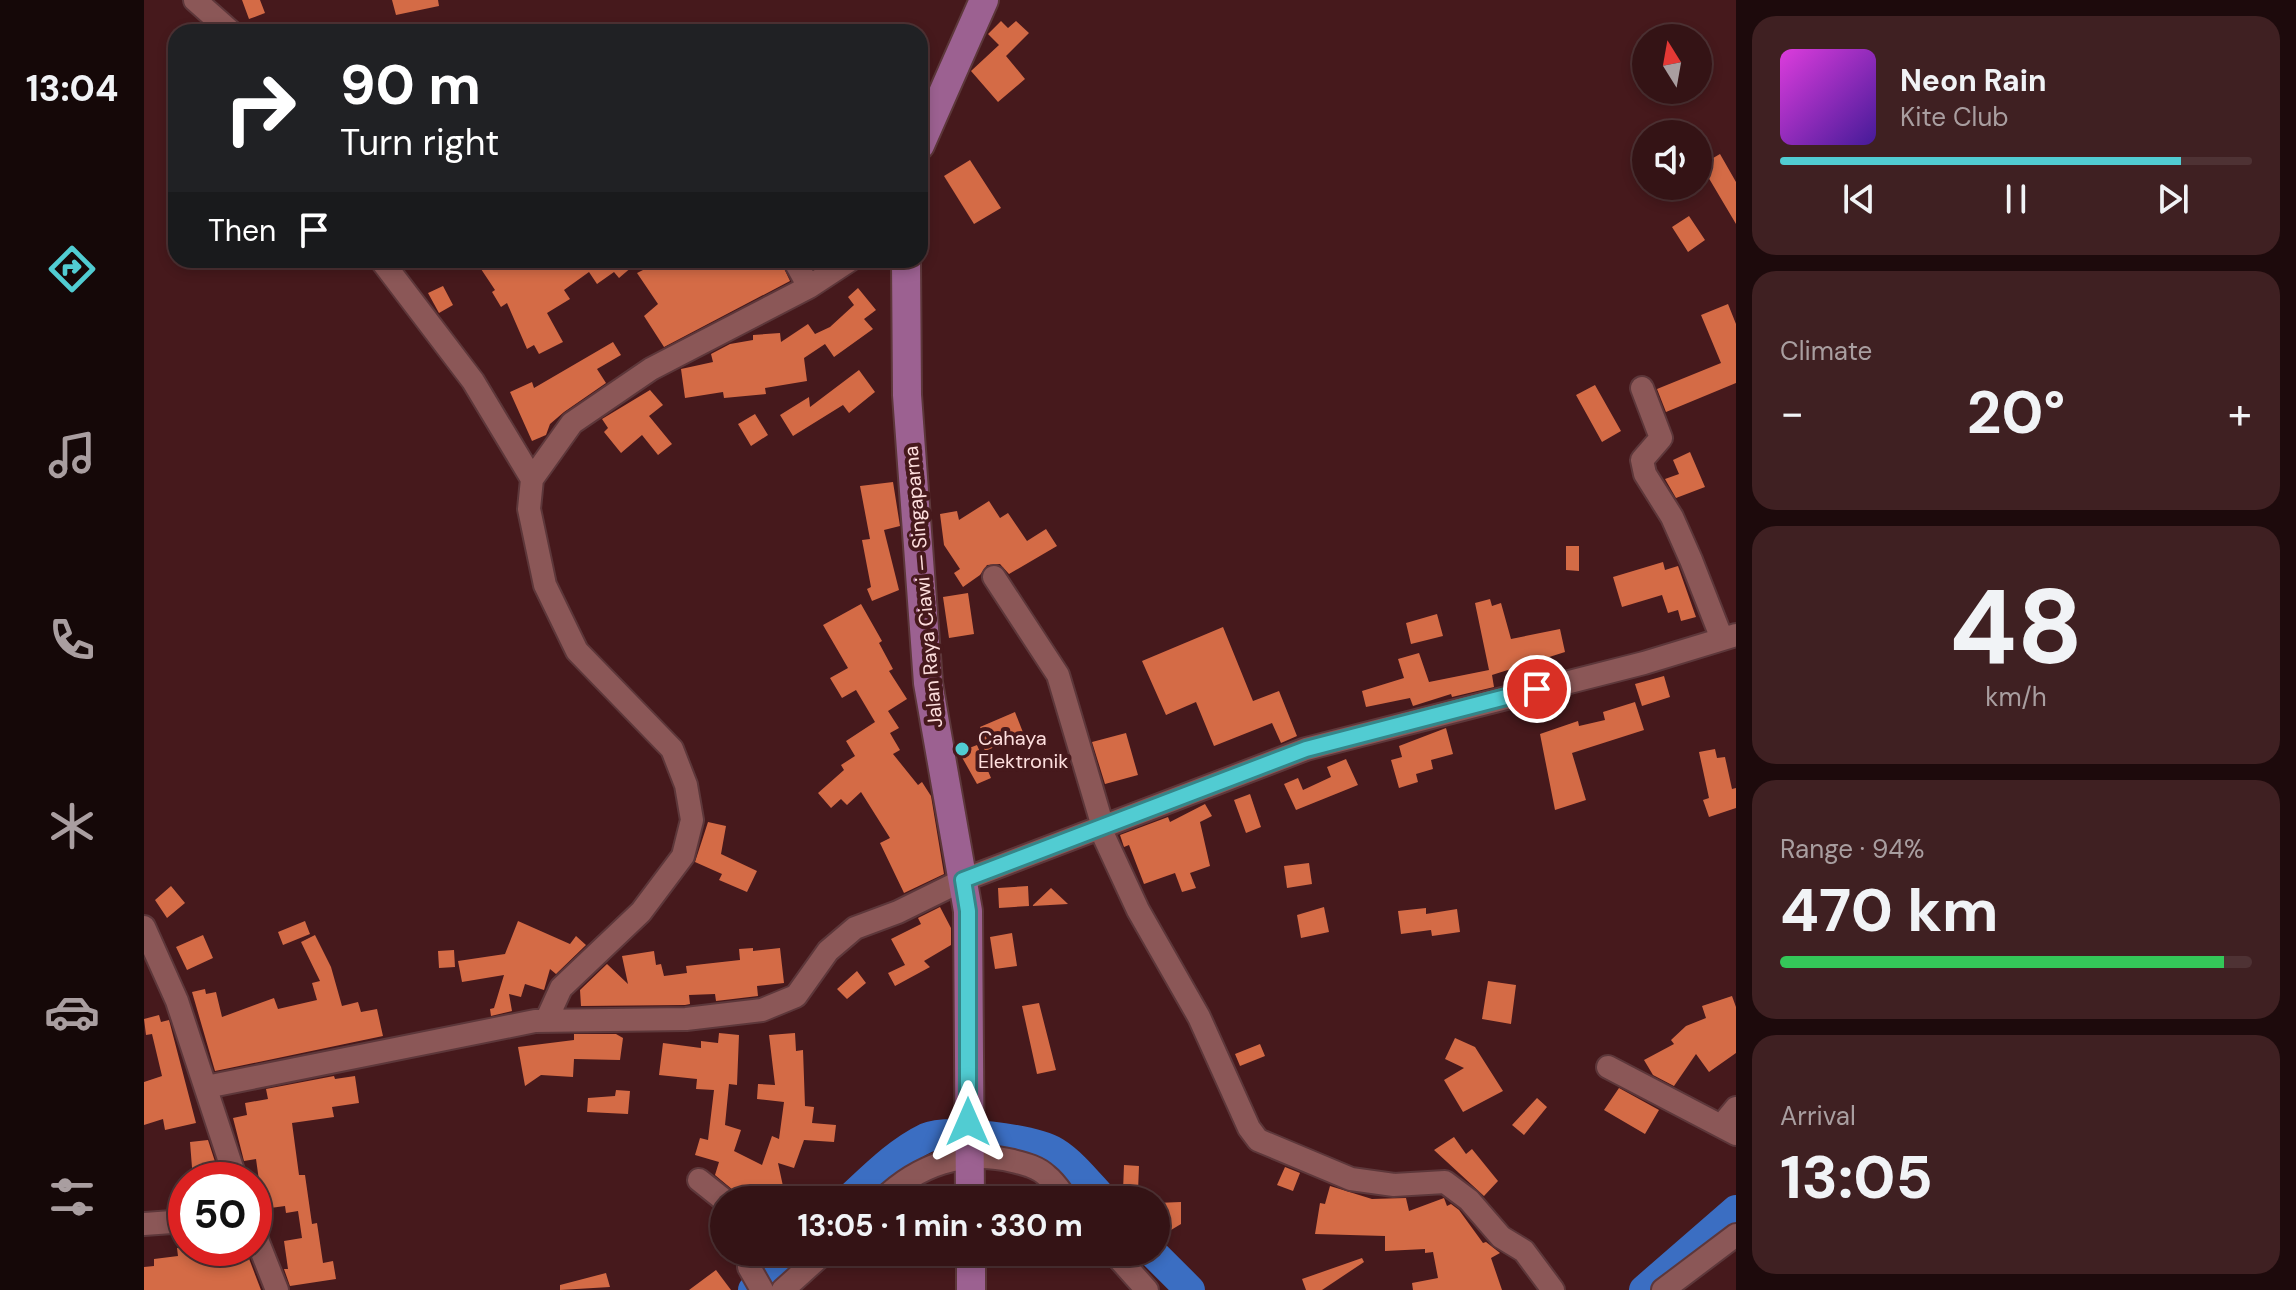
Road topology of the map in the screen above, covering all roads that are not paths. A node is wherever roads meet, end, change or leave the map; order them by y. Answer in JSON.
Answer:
{"nodes":[{"id":1,"x":195,"y":0,"type":"edge"},
{"id":2,"x":209,"y":0,"type":"edge"},
{"id":3,"x":984,"y":0,"type":"edge"},
{"id":4,"x":223,"y":24,"type":"edge"},
{"id":5,"x":224,"y":24,"type":"edge"},
{"id":6,"x":928,"y":127,"type":"edge"},
{"id":7,"x":387,"y":268,"type":"edge"},
{"id":8,"x":798,"y":268,"type":"edge"},
{"id":9,"x":838,"y":268,"type":"edge"},
{"id":10,"x":906,"y":268,"type":"edge"},
{"id":11,"x":809,"y":287,"type":"junction"},
{"id":12,"x":1642,"y":388,"type":"dead end"},
{"id":13,"x":532,"y":479,"type":"junction"},
{"id":14,"x":994,"y":577,"type":"dead end"},
{"id":15,"x":1729,"y":637,"type":"edge"},
{"id":16,"x":1102,"y":827,"type":"junction"},
{"id":17,"x":963,"y":880,"type":"junction"},
{"id":18,"x":145,"y":930,"type":"edge"},
{"id":19,"x":546,"y":1021,"type":"junction"},
{"id":20,"x":1608,"y":1067,"type":"dead end"},
{"id":21,"x":206,"y":1087,"type":"junction"},
{"id":22,"x":1736,"y":1108,"type":"edge"},
{"id":23,"x":1728,"y":1130,"type":"edge"},
{"id":24,"x":969,"y":1141,"type":"junction"},
{"id":25,"x":230,"y":1162,"type":"edge"},
{"id":26,"x":699,"y":1180,"type":"dead end"},
{"id":27,"x":896,"y":1186,"type":"edge"},
{"id":28,"x":970,"y":1186,"type":"edge"},
{"id":29,"x":1056,"y":1186,"type":"edge"},
{"id":30,"x":710,"y":1189,"type":"edge"},
{"id":31,"x":168,"y":1222,"type":"edge"},
{"id":32,"x":144,"y":1224,"type":"edge"},
{"id":33,"x":1736,"y":1235,"type":"edge"},
{"id":34,"x":267,"y":1266,"type":"edge"},
{"id":35,"x":792,"y":1266,"type":"edge"},
{"id":36,"x":971,"y":1266,"type":"edge"},
{"id":37,"x":1126,"y":1266,"type":"edge"},
{"id":38,"x":762,"y":1279,"type":"edge"},
{"id":39,"x":277,"y":1290,"type":"edge"},
{"id":40,"x":971,"y":1290,"type":"edge"},
{"id":41,"x":1147,"y":1290,"type":"edge"},
{"id":42,"x":1553,"y":1290,"type":"edge"},
{"id":43,"x":1663,"y":1290,"type":"edge"}],
"edges":[{"from":1,"to":4,"type":"street"},
{"from":2,"to":5,"type":"street"},
{"from":3,"to":6,"type":"main road"},
{"from":7,"to":13,"type":"street"},
{"from":8,"to":11,"type":"street"},
{"from":9,"to":11,"type":"street"},
{"from":10,"to":17,"type":"main road","name":"Jalan Raya Ciawi — Singaparna"},
{"from":11,"to":13,"type":"street"},
{"from":12,"to":15,"type":"street"},
{"from":13,"to":19,"type":"street"},
{"from":14,"to":16,"type":"street"},
{"from":15,"to":16,"type":"street"},
{"from":16,"to":17,"type":"street"},
{"from":16,"to":42,"type":"street"},
{"from":17,"to":19,"type":"street"},
{"from":17,"to":24,"type":"main road","name":"Jalan Raya Ciawi — Singaparna"},
{"from":18,"to":21,"type":"street"},
{"from":19,"to":21,"type":"street"},
{"from":20,"to":23,"type":"street"},
{"from":21,"to":25,"type":"street"},
{"from":22,"to":23,"type":"street"},
{"from":24,"to":27,"type":"street"},
{"from":24,"to":28,"type":"main road","name":"Jalan Raya Ciawi — Singaparna"},
{"from":24,"to":29,"type":"street"},
{"from":26,"to":30,"type":"street"},
{"from":31,"to":32,"type":"street"},
{"from":33,"to":43,"type":"street"},
{"from":34,"to":39,"type":"street"},
{"from":35,"to":38,"type":"street"},
{"from":36,"to":40,"type":"main road"},
{"from":37,"to":41,"type":"street"}]}
